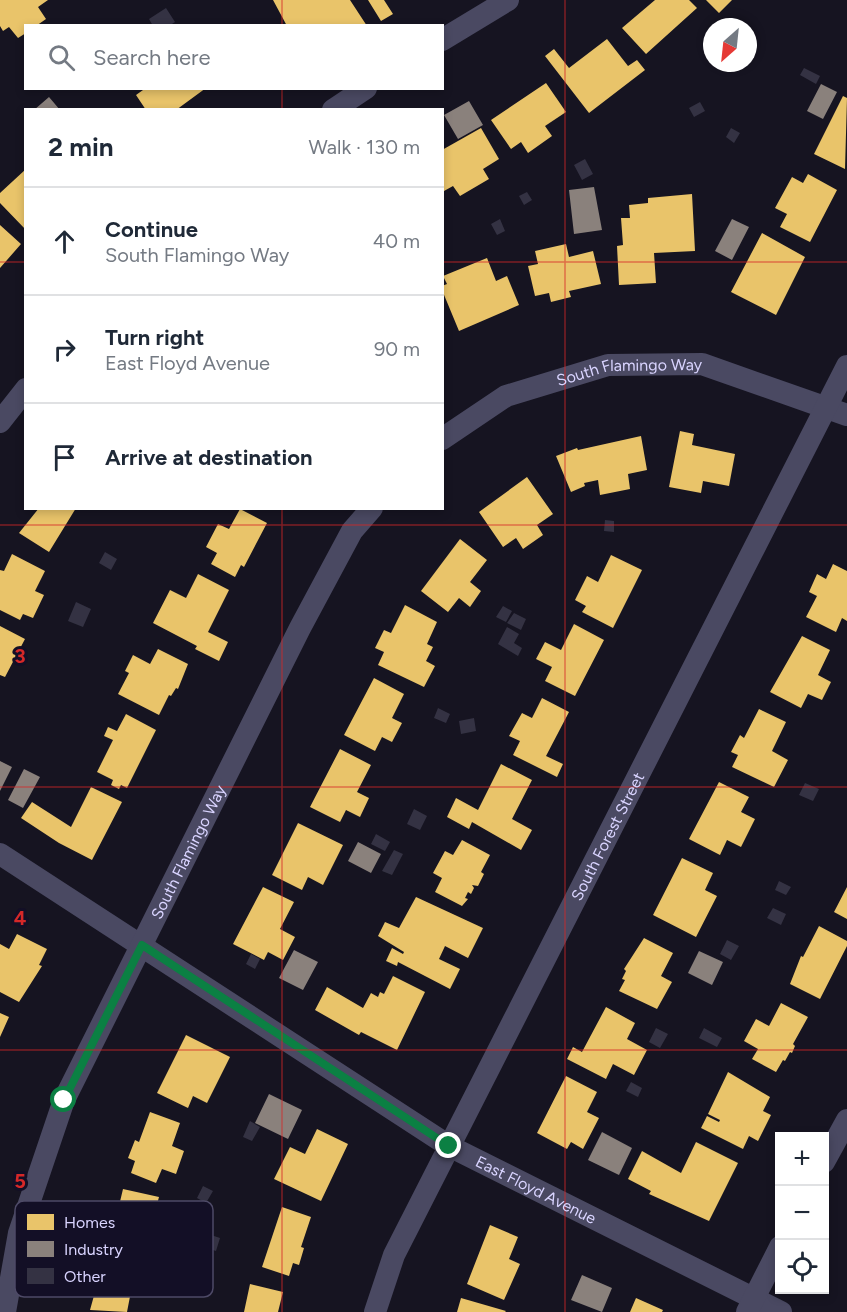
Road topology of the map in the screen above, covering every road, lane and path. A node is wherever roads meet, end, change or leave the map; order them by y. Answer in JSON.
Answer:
{"nodes":[{"id":1,"x":508,"y":0,"type":"edge"},
{"id":2,"x":444,"y":39,"type":"edge"},
{"id":3,"x":363,"y":90,"type":"edge"},
{"id":4,"x":336,"y":108,"type":"edge"},
{"id":5,"x":847,"y":366,"type":"edge"},
{"id":6,"x":24,"y":392,"type":"edge"},
{"id":7,"x":837,"y":410,"type":"edge"},
{"id":8,"x":0,"y":422,"type":"edge"},
{"id":9,"x":444,"y":438,"type":"edge"},
{"id":10,"x":370,"y":510,"type":"edge"},
{"id":11,"x":0,"y":854,"type":"edge"},
{"id":12,"x":142,"y":945,"type":"junction"},
{"id":13,"x":847,"y":1120,"type":"edge"},
{"id":14,"x":449,"y":1146,"type":"junction"},
{"id":15,"x":829,"y":1154,"type":"edge"},
{"id":16,"x":30,"y":1201,"type":"edge"},
{"id":17,"x":15,"y":1256,"type":"edge"},
{"id":18,"x":775,"y":1257,"type":"edge"},
{"id":19,"x":750,"y":1305,"type":"edge"},
{"id":20,"x":5,"y":1312,"type":"edge"},
{"id":21,"x":375,"y":1312,"type":"edge"},
{"id":22,"x":781,"y":1312,"type":"edge"}],
"edges":[{"from":1,"to":2,"type":"street"},
{"from":3,"to":4,"type":"street"},
{"from":5,"to":7,"type":"street","name":"South Forest Street"},
{"from":6,"to":8,"type":"street"},
{"from":7,"to":9,"type":"street","name":"South Flamingo Way"},
{"from":7,"to":14,"type":"street","name":"South Forest Street"},
{"from":10,"to":12,"type":"street","name":"South Flamingo Way"},
{"from":11,"to":12,"type":"street","name":"East Floyd Avenue"},
{"from":12,"to":14,"type":"street","name":"East Floyd Avenue"},
{"from":12,"to":16,"type":"street","name":"South Flamingo Way"},
{"from":13,"to":15,"type":"street"},
{"from":14,"to":19,"type":"street","name":"East Floyd Avenue"},
{"from":14,"to":21,"type":"street","name":"South Forest Street"},
{"from":17,"to":20,"type":"street","name":"South Flamingo Way"},
{"from":18,"to":19,"type":"street"},
{"from":19,"to":22,"type":"street","name":"East Floyd Avenue"}]}
